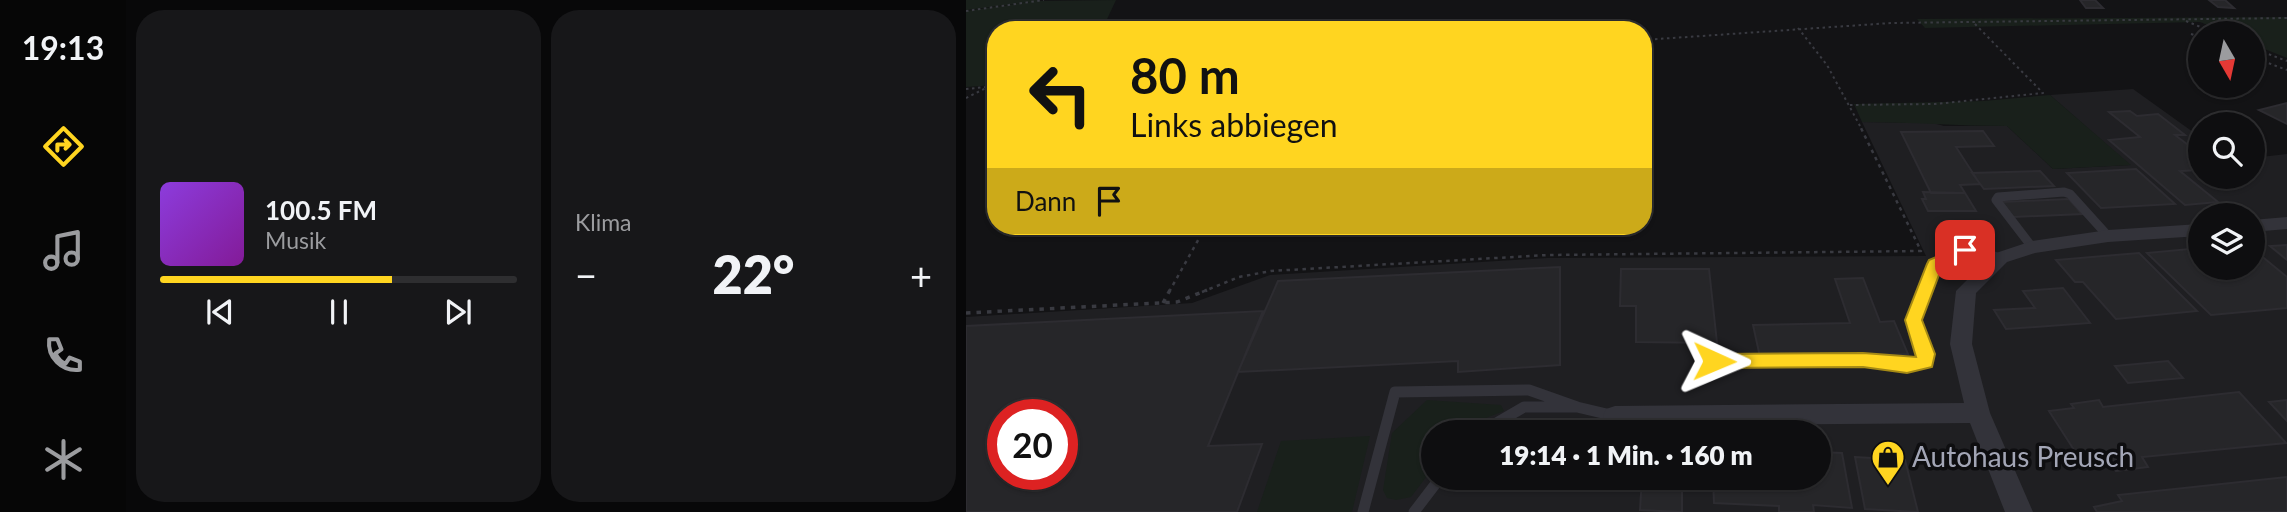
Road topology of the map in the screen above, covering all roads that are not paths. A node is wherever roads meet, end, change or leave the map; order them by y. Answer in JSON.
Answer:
{"nodes":[{"id":1,"x":2287,"y":223,"type":"edge"},
{"id":2,"x":2265,"y":225,"type":"edge"},
{"id":3,"x":2188,"y":231,"type":"edge"},
{"id":4,"x":2108,"y":236,"type":"junction"},
{"id":5,"x":2032,"y":247,"type":"junction"},
{"id":6,"x":2000,"y":258,"type":"junction"},
{"id":7,"x":1714,"y":361,"type":"dead end"},
{"id":8,"x":1577,"y":407,"type":"junction"},
{"id":9,"x":1978,"y":413,"type":"junction"},
{"id":10,"x":1615,"y":416,"type":"joint"},
{"id":11,"x":1502,"y":420,"type":"edge"},
{"id":12,"x":1431,"y":490,"type":"edge"},
{"id":13,"x":1363,"y":512,"type":"edge"},
{"id":14,"x":1414,"y":512,"type":"edge"},
{"id":15,"x":2019,"y":512,"type":"edge"}],
"edges":[{"from":1,"to":2,"type":"street"},
{"from":3,"to":4,"type":"street"},
{"from":4,"to":5,"type":"street"},
{"from":4,"to":5,"type":"lane"},
{"from":5,"to":6,"type":"street"},
{"from":6,"to":7,"type":"lane"},
{"from":6,"to":9,"type":"street"},
{"from":8,"to":10,"type":"lane"},
{"from":8,"to":11,"type":"lane"},
{"from":8,"to":13,"type":"lane"},
{"from":9,"to":10,"type":"street"},
{"from":9,"to":15,"type":"street"},
{"from":12,"to":14,"type":"lane"}]}
